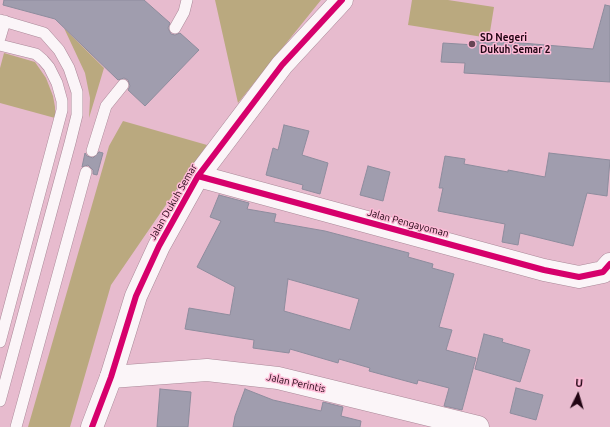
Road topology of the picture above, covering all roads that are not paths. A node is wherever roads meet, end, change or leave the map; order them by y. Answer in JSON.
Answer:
{"nodes":[{"id":1,"x":187,"y":0,"type":"edge"},
{"id":2,"x":342,"y":0,"type":"edge"},
{"id":3,"x":2,"y":20,"type":"edge"},
{"id":4,"x":175,"y":28,"type":"dead end"},
{"id":5,"x":0,"y":38,"type":"edge"},
{"id":6,"x":0,"y":45,"type":"edge"},
{"id":7,"x":122,"y":85,"type":"dead end"},
{"id":8,"x":92,"y":151,"type":"dead end"},
{"id":9,"x":86,"y":172,"type":"dead end"},
{"id":10,"x":198,"y":176,"type":"junction"},
{"id":11,"x":610,"y":264,"type":"edge"},
{"id":12,"x":0,"y":342,"type":"edge"},
{"id":13,"x":111,"y":377,"type":"junction"},
{"id":14,"x":0,"y":401,"type":"edge"},
{"id":15,"x":16,"y":427,"type":"edge"},
{"id":16,"x":92,"y":427,"type":"edge"},
{"id":17,"x":478,"y":427,"type":"edge"}],
"edges":[{"from":1,"to":4,"type":"lane"},
{"from":2,"to":10,"type":"street","name":"Jalan Dukuh Semar"},
{"from":3,"to":5,"type":"lane"},
{"from":3,"to":14,"type":"lane"},
{"from":6,"to":12,"type":"lane"},
{"from":7,"to":8,"type":"lane"},
{"from":9,"to":15,"type":"lane"},
{"from":10,"to":11,"type":"street","name":"Jalan Pengayoman"},
{"from":10,"to":13,"type":"street","name":"Jalan Dukuh Semar"},
{"from":13,"to":16,"type":"street","name":"Jalan Dukuh Semar"},
{"from":13,"to":17,"type":"street","name":"Jalan Perintis"}]}
